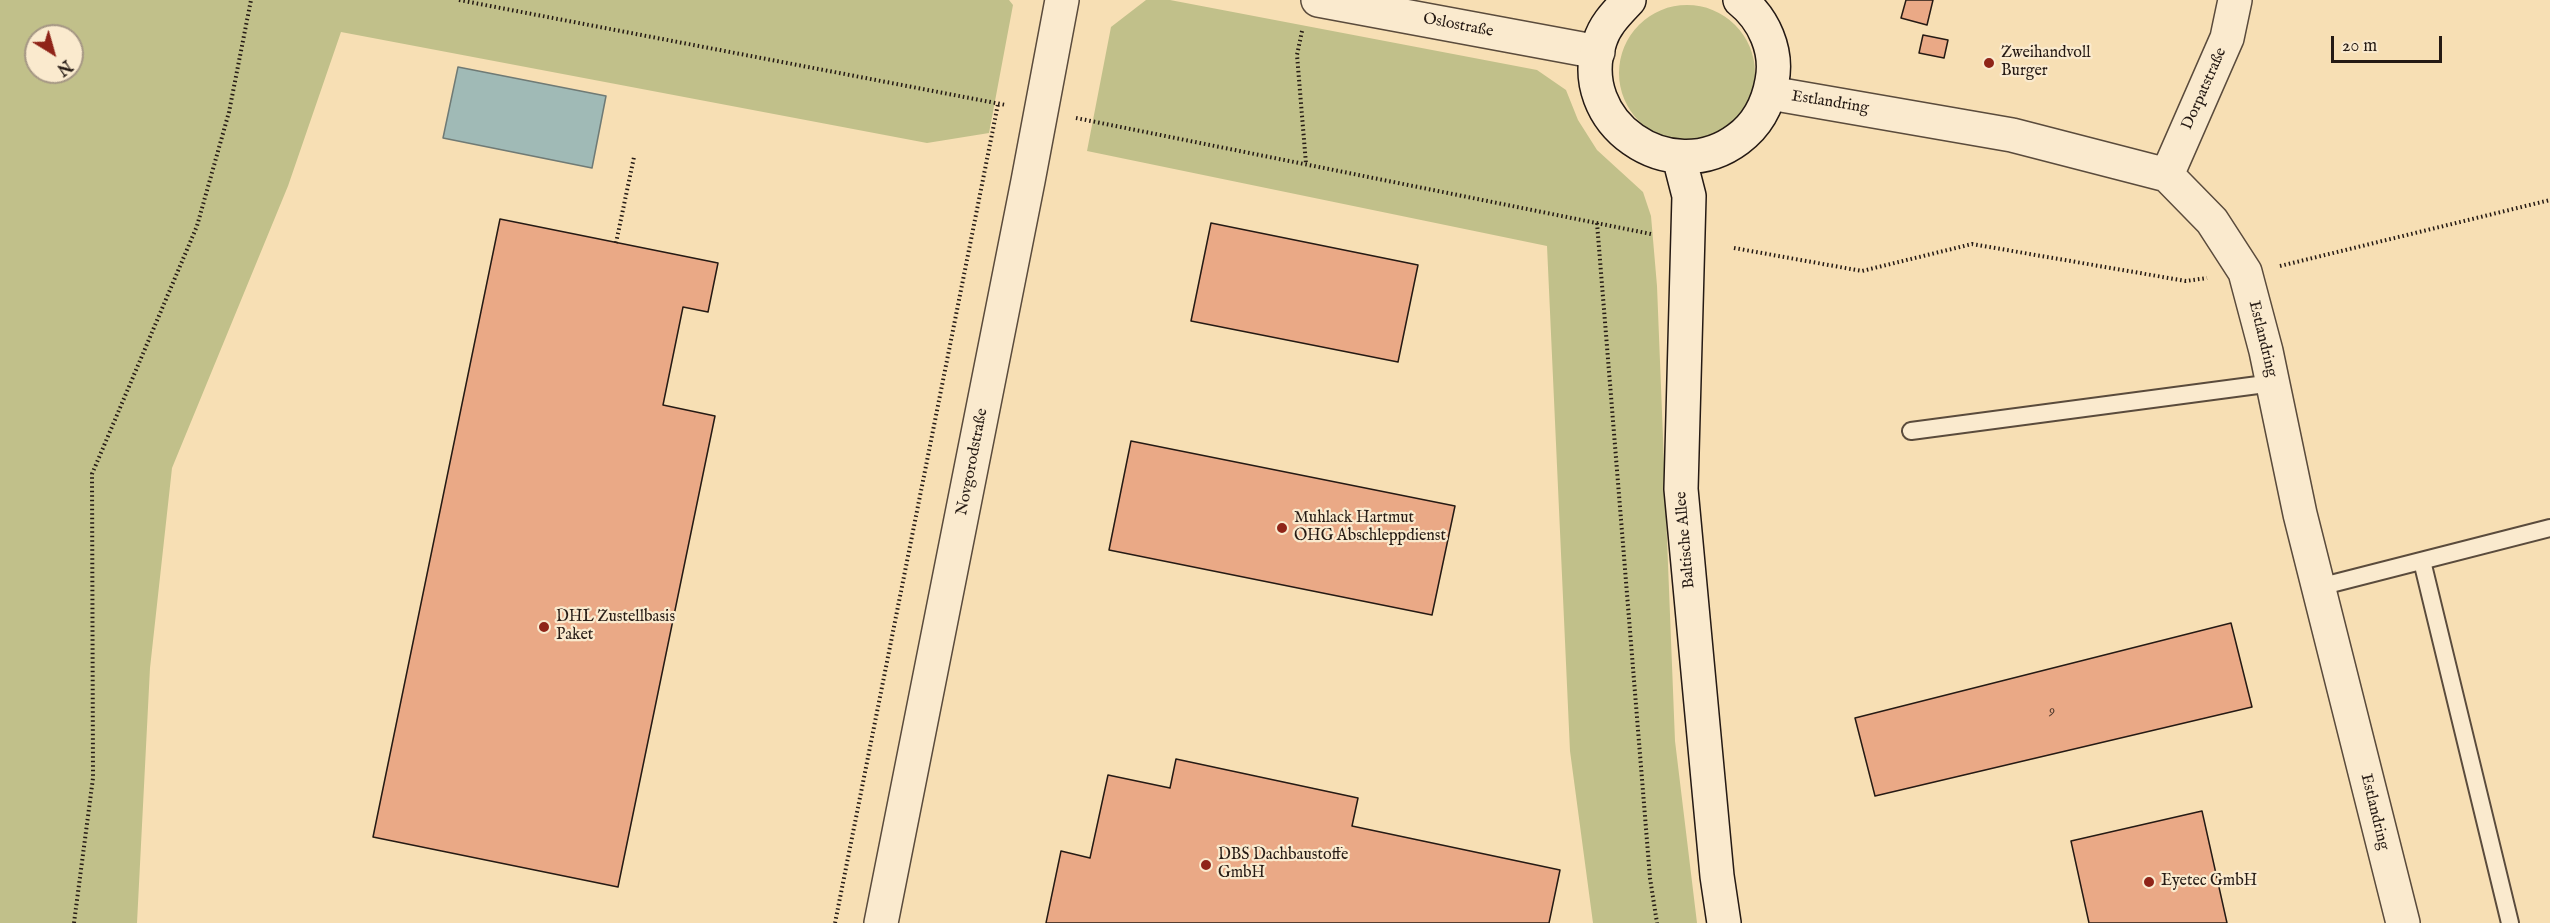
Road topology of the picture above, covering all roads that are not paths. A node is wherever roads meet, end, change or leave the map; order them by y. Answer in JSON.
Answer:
{"nodes":[{"id":1,"x":1062,"y":0,"type":"edge"},
{"id":2,"x":1629,"y":0,"type":"edge"},
{"id":3,"x":1740,"y":0,"type":"edge"},
{"id":4,"x":2235,"y":0,"type":"edge"},
{"id":5,"x":1311,"y":11,"type":"edge"},
{"id":6,"x":1598,"y":52,"type":"junction"},
{"id":7,"x":1770,"y":93,"type":"junction"},
{"id":8,"x":1679,"y":157,"type":"junction"},
{"id":9,"x":2167,"y":175,"type":"junction"},
{"id":10,"x":2273,"y":383,"type":"junction"},
{"id":11,"x":1911,"y":431,"type":"dead end"},
{"id":12,"x":2550,"y":528,"type":"edge"},
{"id":13,"x":2422,"y":561,"type":"junction"},
{"id":14,"x":2319,"y":587,"type":"junction"},
{"id":15,"x":881,"y":923,"type":"edge"},
{"id":16,"x":1724,"y":923,"type":"edge"},
{"id":17,"x":2403,"y":923,"type":"edge"},
{"id":18,"x":2510,"y":923,"type":"edge"}],
"edges":[{"from":1,"to":15,"type":"street","name":"Novgorodstraße"},
{"from":2,"to":6,"type":"street"},
{"from":3,"to":7,"type":"street"},
{"from":4,"to":9,"type":"street","name":"Dorpatstraße"},
{"from":5,"to":6,"type":"street","name":"Oslostraße"},
{"from":6,"to":8,"type":"street"},
{"from":7,"to":8,"type":"street"},
{"from":7,"to":9,"type":"street","name":"Estlandring"},
{"from":8,"to":16,"type":"street","name":"Baltische Allee"},
{"from":9,"to":10,"type":"street","name":"Estlandring"},
{"from":10,"to":11,"type":"lane"},
{"from":10,"to":14,"type":"street","name":"Estlandring"},
{"from":12,"to":13,"type":"lane"},
{"from":13,"to":14,"type":"lane"},
{"from":13,"to":18,"type":"lane"},
{"from":14,"to":17,"type":"street","name":"Estlandring"}]}
